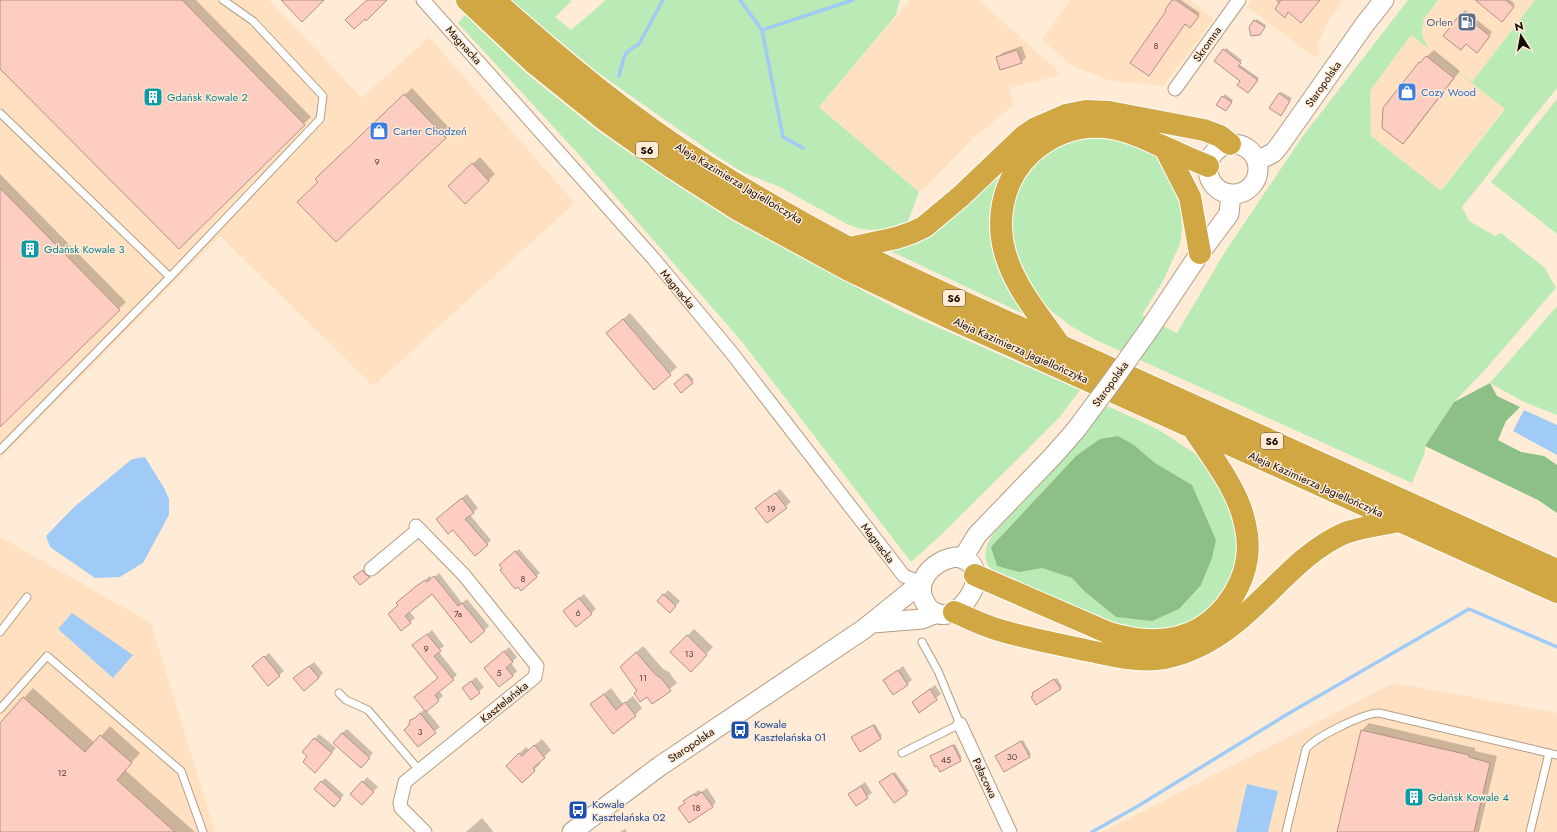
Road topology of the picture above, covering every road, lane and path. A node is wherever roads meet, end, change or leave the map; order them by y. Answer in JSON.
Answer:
{"nodes":[{"id":1,"x":223,"y":0,"type":"edge"},
{"id":2,"x":423,"y":0,"type":"edge"},
{"id":3,"x":467,"y":0,"type":"edge"},
{"id":4,"x":494,"y":0,"type":"edge"},
{"id":5,"x":1239,"y":0,"type":"edge"},
{"id":6,"x":1384,"y":0,"type":"edge"},
{"id":7,"x":1175,"y":89,"type":"dead end"},
{"id":8,"x":0,"y":113,"type":"edge"},
{"id":9,"x":1230,"y":144,"type":"junction"},
{"id":10,"x":1165,"y":148,"type":"junction"},
{"id":11,"x":1257,"y":161,"type":"junction"},
{"id":12,"x":1208,"y":166,"type":"junction"},
{"id":13,"x":1231,"y":194,"type":"junction"},
{"id":14,"x":850,"y":248,"type":"junction"},
{"id":15,"x":1200,"y":253,"type":"junction"},
{"id":16,"x":884,"y":276,"type":"junction"},
{"id":17,"x":170,"y":277,"type":"junction"},
{"id":18,"x":956,"y":310,"type":"junction"},
{"id":19,"x":1059,"y":344,"type":"junction"},
{"id":20,"x":1193,"y":428,"type":"junction"},
{"id":21,"x":0,"y":450,"type":"edge"},
{"id":22,"x":1398,"y":521,"type":"junction"},
{"id":23,"x":969,"y":566,"type":"junction"},
{"id":24,"x":371,"y":569,"type":"dead end"},
{"id":25,"x":1557,"y":570,"type":"edge"},
{"id":26,"x":921,"y":583,"type":"junction"},
{"id":27,"x":1557,"y":592,"type":"edge"},
{"id":28,"x":27,"y":597,"type":"dead end"},
{"id":29,"x":945,"y":612,"type":"junction"},
{"id":30,"x":873,"y":623,"type":"junction"},
{"id":31,"x":0,"y":632,"type":"edge"},
{"id":32,"x":922,"y":642,"type":"dead end"},
{"id":33,"x":338,"y":693,"type":"dead end"},
{"id":34,"x":0,"y":709,"type":"edge"},
{"id":35,"x":960,"y":724,"type":"junction"},
{"id":36,"x":1549,"y":753,"type":"junction"},
{"id":37,"x":902,"y":754,"type":"dead end"},
{"id":38,"x":1557,"y":755,"type":"edge"},
{"id":39,"x":419,"y":770,"type":"junction"},
{"id":40,"x":203,"y":832,"type":"edge"},
{"id":41,"x":425,"y":832,"type":"edge"},
{"id":42,"x":572,"y":832,"type":"edge"},
{"id":43,"x":1010,"y":832,"type":"edge"},
{"id":44,"x":1286,"y":832,"type":"edge"},
{"id":45,"x":1530,"y":832,"type":"edge"}],
"edges":[{"from":1,"to":17,"type":"lane"},
{"from":2,"to":26,"type":"street","name":"Magnacka"},
{"from":3,"to":16,"type":"highway","name":"Aleja Kazimierza Jagiellończyka","number":"S6"},
{"from":4,"to":14,"type":"highway","name":"Aleja Kazimierza Jagiellończyka","number":"S6"},
{"from":5,"to":7,"type":"street","name":"Skromna"},
{"from":6,"to":11,"type":"main road","name":"Staropolska"},
{"from":8,"to":17,"type":"lane"},
{"from":9,"to":11,"type":"main road"},
{"from":9,"to":12,"type":"main road"},
{"from":9,"to":14,"type":"highway"},
{"from":10,"to":12,"type":"highway"},
{"from":10,"to":15,"type":"highway"},
{"from":10,"to":19,"type":"highway"},
{"from":11,"to":13,"type":"main road"},
{"from":12,"to":13,"type":"main road"},
{"from":13,"to":15,"type":"main road","name":"Staropolska"},
{"from":14,"to":16,"type":"highway","name":"Aleja Kazimierza Jagiellończyka","number":"S6"},
{"from":15,"to":23,"type":"main road","name":"Staropolska","bridge":true},
{"from":16,"to":16,"type":"lane"},
{"from":16,"to":18,"type":"highway","name":"Aleja Kazimierza Jagiellończyka","number":"S6"},
{"from":17,"to":21,"type":"lane"},
{"from":18,"to":18,"type":"lane"},
{"from":18,"to":19,"type":"highway","name":"Aleja Kazimierza Jagiellończyka","number":"S6"},
{"from":18,"to":20,"type":"highway","name":"Aleja Kazimierza Jagiellończyka","number":"S6"},
{"from":19,"to":25,"type":"highway","name":"Aleja Kazimierza Jagiellończyka","number":"S6"},
{"from":20,"to":22,"type":"highway","name":"Aleja Kazimierza Jagiellończyka","number":"S6"},
{"from":20,"to":23,"type":"highway"},
{"from":22,"to":27,"type":"highway","name":"Aleja Kazimierza Jagiellończyka","number":"S6"},
{"from":22,"to":29,"type":"highway"},
{"from":23,"to":26,"type":"main road"},
{"from":23,"to":29,"type":"main road"},
{"from":24,"to":39,"type":"street","name":"Kasztelańska"},
{"from":26,"to":29,"type":"main road"},
{"from":26,"to":30,"type":"main road","name":"Staropolska"},
{"from":28,"to":31,"type":"lane"},
{"from":29,"to":30,"type":"main road","name":"Staropolska"},
{"from":30,"to":42,"type":"main road","name":"Staropolska"},
{"from":32,"to":35,"type":"lane"},
{"from":33,"to":39,"type":"lane"},
{"from":34,"to":40,"type":"lane"},
{"from":35,"to":37,"type":"lane"},
{"from":35,"to":43,"type":"street","name":"Pałacowa"},
{"from":36,"to":38,"type":"lane"},
{"from":36,"to":44,"type":"lane"},
{"from":36,"to":45,"type":"lane"},
{"from":39,"to":41,"type":"street","name":"Kasztelańska"}]}
